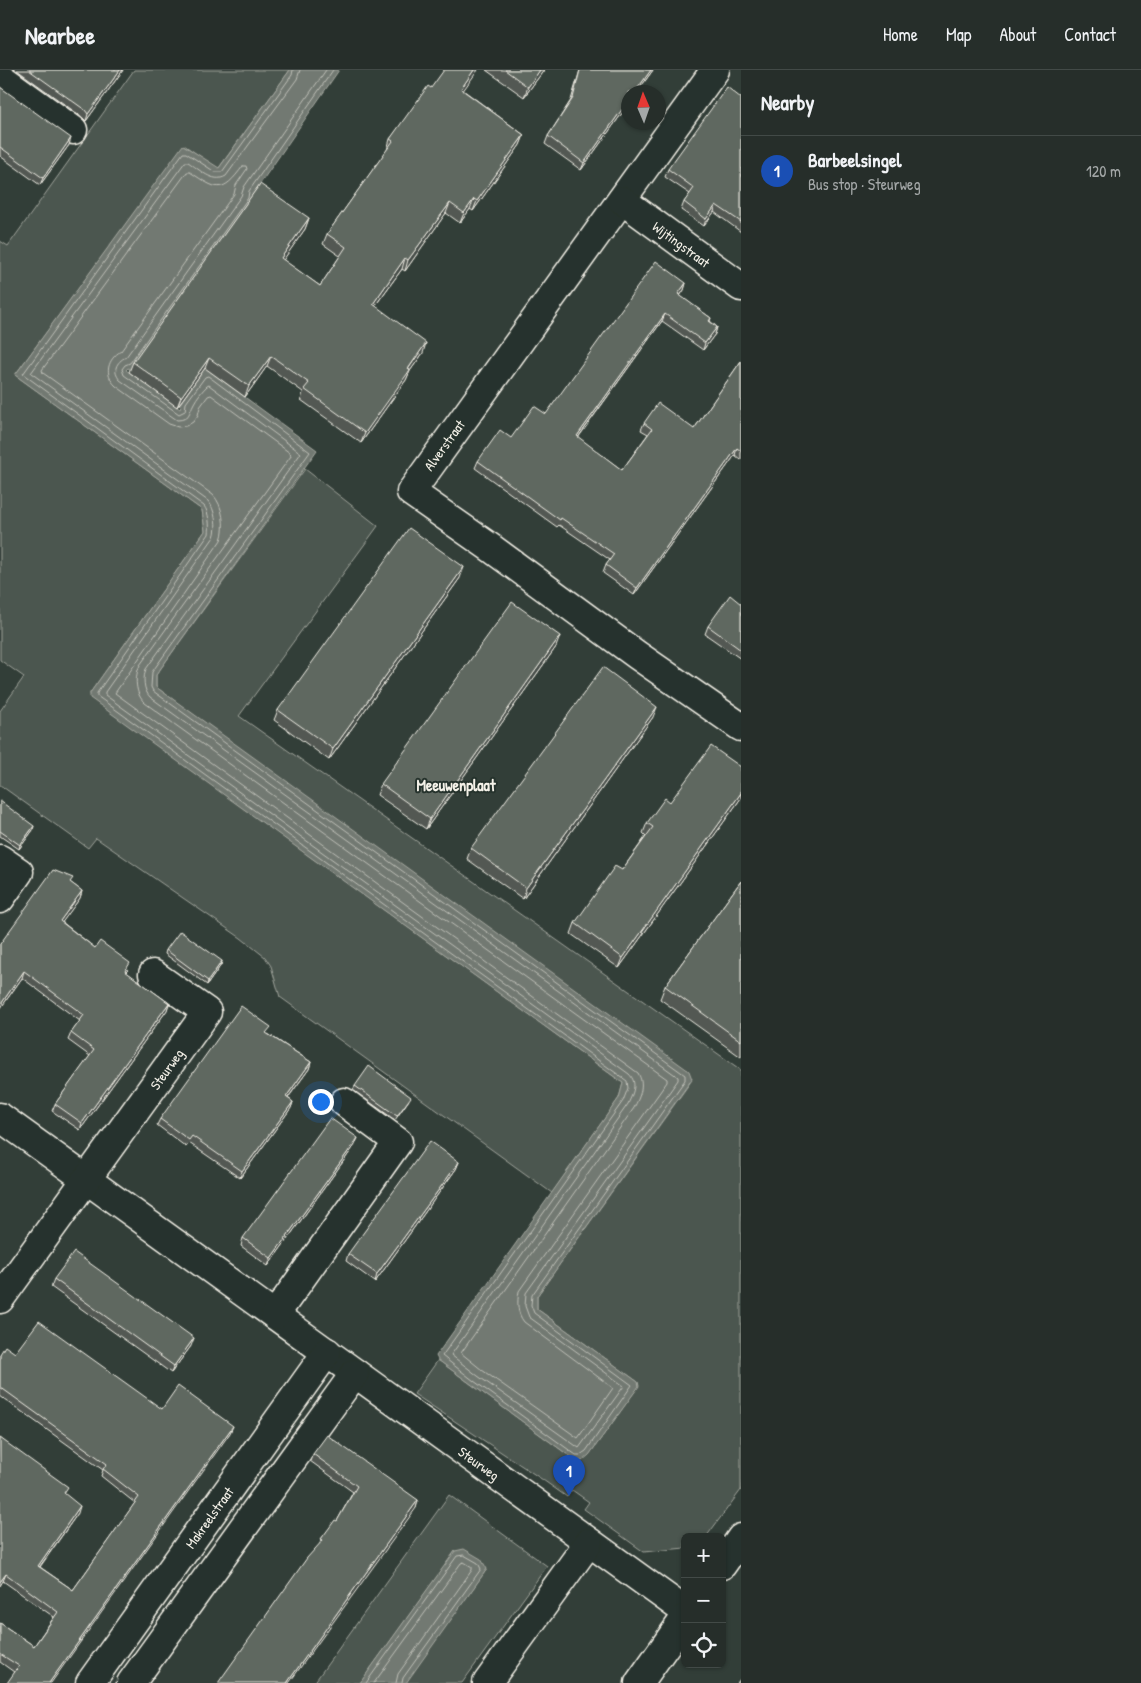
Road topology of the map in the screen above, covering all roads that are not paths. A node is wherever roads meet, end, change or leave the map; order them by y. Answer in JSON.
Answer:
{"nodes":[{"id":1,"x":716,"y":70,"type":"edge"},
{"id":2,"x":0,"y":77,"type":"edge"},
{"id":3,"x":73,"y":130,"type":"dead end"},
{"id":4,"x":622,"y":200,"type":"junction"},
{"id":5,"x":741,"y":286,"type":"edge"},
{"id":6,"x":741,"y":727,"type":"edge"},
{"id":7,"x":0,"y":859,"type":"edge"},
{"id":8,"x":0,"y":900,"type":"edge"},
{"id":9,"x":153,"y":974,"type":"dead end"},
{"id":10,"x":344,"y":1102,"type":"dead end"},
{"id":11,"x":0,"y":1117,"type":"edge"},
{"id":12,"x":86,"y":1178,"type":"junction"},
{"id":13,"x":0,"y":1299,"type":"edge"},
{"id":14,"x":275,"y":1315,"type":"junction"},
{"id":15,"x":326,"y":1352,"type":"junction"},
{"id":16,"x":355,"y":1373,"type":"junction"},
{"id":17,"x":741,"y":1538,"type":"edge"},
{"id":18,"x":589,"y":1542,"type":"junction"},
{"id":19,"x":726,"y":1559,"type":"edge"},
{"id":20,"x":681,"y":1608,"type":"edge"},
{"id":21,"x":681,"y":1623,"type":"edge"},
{"id":22,"x":90,"y":1683,"type":"edge"},
{"id":23,"x":131,"y":1683,"type":"edge"},
{"id":24,"x":487,"y":1683,"type":"edge"},
{"id":25,"x":639,"y":1683,"type":"edge"}],
"edges":[{"from":1,"to":4,"type":"street","name":"Alverstraat"},
{"from":2,"to":3,"type":"street"},
{"from":4,"to":5,"type":"street","name":"Wijtingstraat"},
{"from":4,"to":6,"type":"street","name":"Alverstraat"},
{"from":7,"to":8,"type":"street"},
{"from":9,"to":12,"type":"street","name":"Steurweg"},
{"from":10,"to":14,"type":"street"},
{"from":11,"to":12,"type":"street","name":"Steurweg"},
{"from":12,"to":13,"type":"street"},
{"from":12,"to":14,"type":"street","name":"Steurweg"},
{"from":14,"to":15,"type":"street","name":"Steurweg"},
{"from":15,"to":16,"type":"street","name":"Steurweg"},
{"from":15,"to":22,"type":"street","name":"Makreelstraat"},
{"from":16,"to":18,"type":"street","name":"Steurweg"},
{"from":16,"to":23,"type":"street"},
{"from":17,"to":19,"type":"street"},
{"from":18,"to":20,"type":"street","name":"Steurweg"},
{"from":18,"to":24,"type":"street"},
{"from":21,"to":25,"type":"street"}]}
